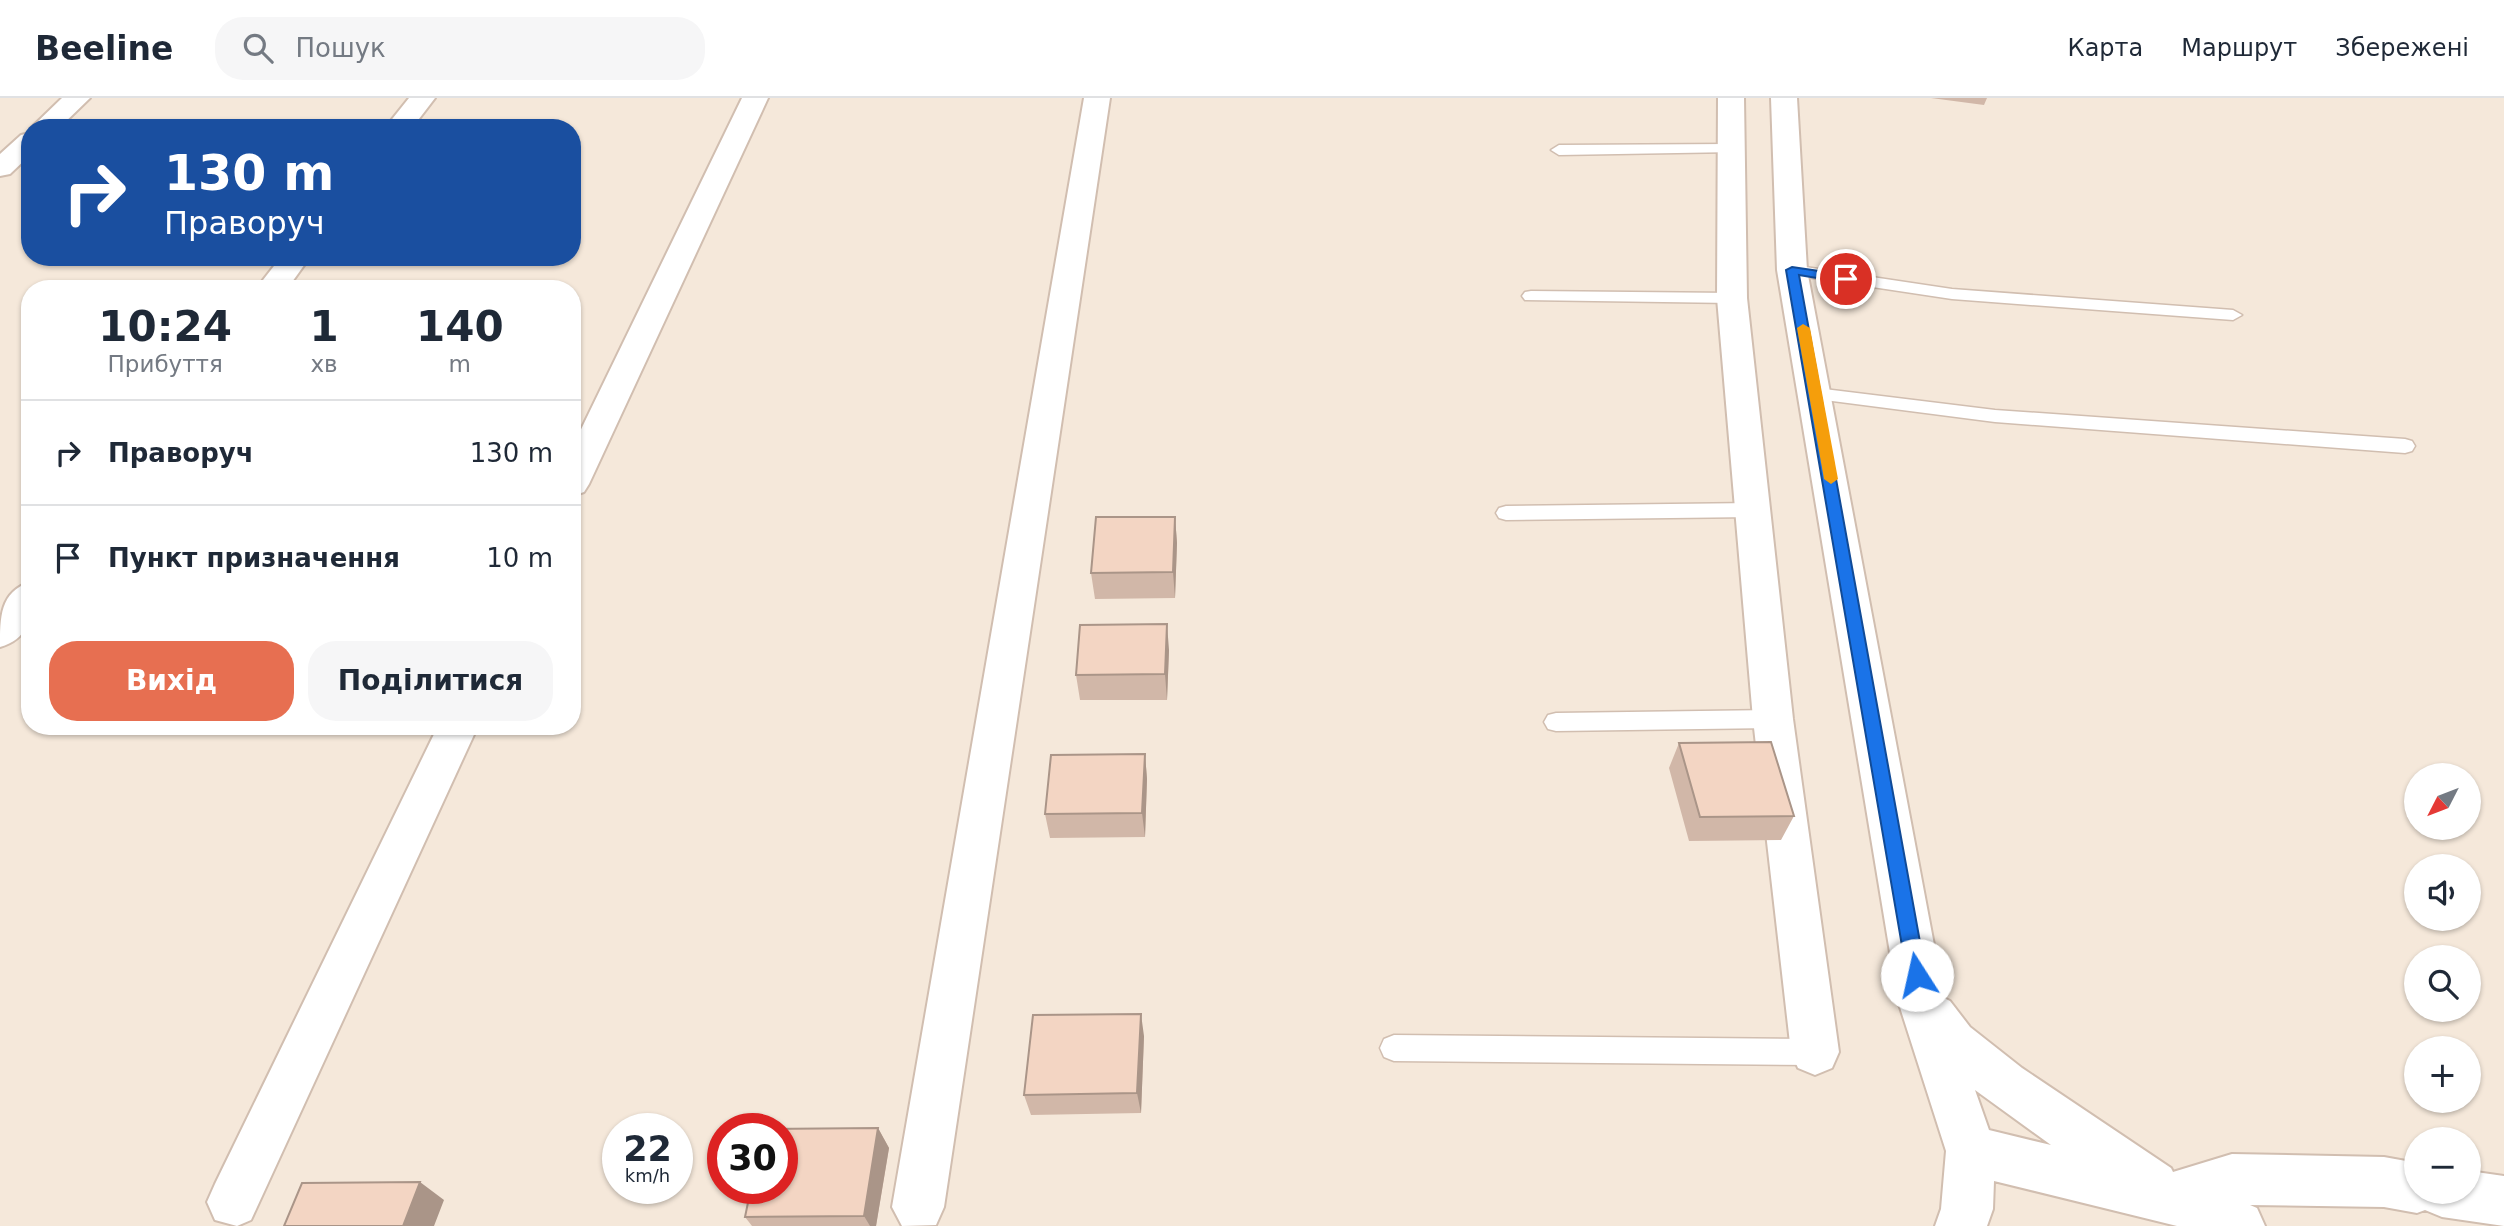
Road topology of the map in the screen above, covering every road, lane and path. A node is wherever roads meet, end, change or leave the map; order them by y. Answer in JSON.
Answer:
{"nodes":[{"id":1,"x":77,"y":98,"type":"edge"},
{"id":2,"x":422,"y":98,"type":"edge"},
{"id":3,"x":755,"y":98,"type":"edge"},
{"id":4,"x":1097,"y":98,"type":"edge"},
{"id":5,"x":1731,"y":98,"type":"edge"},
{"id":6,"x":1784,"y":98,"type":"edge"},
{"id":7,"x":54,"y":119,"type":"edge"},
{"id":8,"x":405,"y":119,"type":"edge"},
{"id":9,"x":21,"y":149,"type":"edge"},
{"id":10,"x":1730,"y":149,"type":"junction"},
{"id":11,"x":1559,"y":150,"type":"dead end"},
{"id":12,"x":0,"y":168,"type":"edge"},
{"id":13,"x":289,"y":266,"type":"edge"},
{"id":14,"x":1792,"y":270,"type":"junction"},
{"id":15,"x":278,"y":280,"type":"edge"},
{"id":16,"x":1531,"y":296,"type":"dead end"},
{"id":17,"x":1732,"y":298,"type":"junction"},
{"id":18,"x":2233,"y":315,"type":"dead end"},
{"id":19,"x":1816,"y":394,"type":"junction"},
{"id":20,"x":2405,"y":446,"type":"dead end"},
{"id":21,"x":581,"y":465,"type":"edge"},
{"id":22,"x":1754,"y":510,"type":"junction"},
{"id":23,"x":1506,"y":513,"type":"dead end"},
{"id":24,"x":21,"y":606,"type":"edge"},
{"id":25,"x":0,"y":633,"type":"edge"},
{"id":26,"x":1773,"y":719,"type":"junction"},
{"id":27,"x":1556,"y":722,"type":"dead end"},
{"id":28,"x":454,"y":735,"type":"edge"},
{"id":29,"x":1921,"y":1001,"type":"junction"},
{"id":30,"x":1394,"y":1048,"type":"dead end"},
{"id":31,"x":1815,"y":1052,"type":"joint"},
{"id":32,"x":1971,"y":1151,"type":"junction"},
{"id":33,"x":2404,"y":1186,"type":"edge"},
{"id":34,"x":2481,"y":1198,"type":"edge"},
{"id":35,"x":233,"y":1202,"type":"dead end"},
{"id":36,"x":2504,"y":1202,"type":"edge"},
{"id":37,"x":918,"y":1207,"type":"dead end"},
{"id":38,"x":2180,"y":1212,"type":"edge"},
{"id":39,"x":1961,"y":1226,"type":"edge"},
{"id":40,"x":2239,"y":1226,"type":"edge"}],
"edges":[{"from":1,"to":7,"type":"street"},
{"from":2,"to":8,"type":"street"},
{"from":3,"to":21,"type":"street"},
{"from":4,"to":37,"type":"street"},
{"from":5,"to":10,"type":"street"},
{"from":6,"to":14,"type":"street"},
{"from":9,"to":12,"type":"street"},
{"from":10,"to":11,"type":"lane"},
{"from":10,"to":17,"type":"street"},
{"from":13,"to":15,"type":"street"},
{"from":14,"to":18,"type":"lane"},
{"from":14,"to":19,"type":"street"},
{"from":16,"to":17,"type":"lane"},
{"from":17,"to":22,"type":"street"},
{"from":19,"to":20,"type":"lane"},
{"from":19,"to":29,"type":"street"},
{"from":22,"to":23,"type":"lane"},
{"from":22,"to":26,"type":"street"},
{"from":24,"to":25,"type":"street"},
{"from":26,"to":27,"type":"lane"},
{"from":26,"to":31,"type":"street"},
{"from":28,"to":35,"type":"street"},
{"from":29,"to":32,"type":"street"},
{"from":29,"to":38,"type":"street"},
{"from":30,"to":31,"type":"lane"},
{"from":32,"to":38,"type":"street"},
{"from":32,"to":39,"type":"street"},
{"from":33,"to":38,"type":"street"},
{"from":34,"to":36,"type":"street"},
{"from":38,"to":40,"type":"street"}]}
